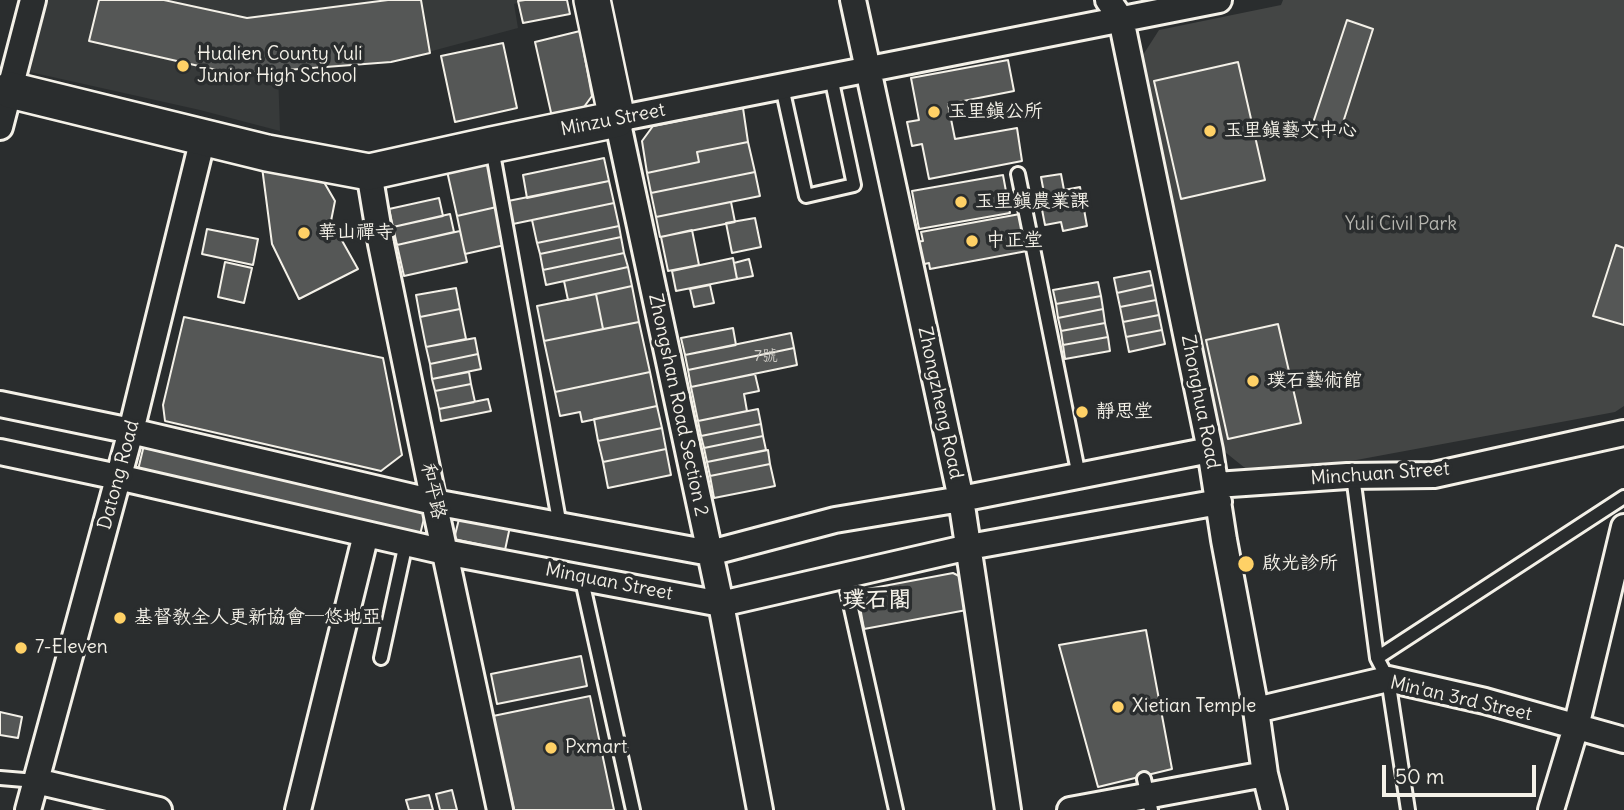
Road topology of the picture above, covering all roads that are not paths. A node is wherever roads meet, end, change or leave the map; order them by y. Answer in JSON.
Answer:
{"nodes":[{"id":1,"x":33,"y":0,"type":"edge"},
{"id":2,"x":592,"y":0,"type":"edge"},
{"id":3,"x":853,"y":0,"type":"edge"},
{"id":4,"x":1219,"y":0,"type":"edge"},
{"id":5,"x":1165,"y":5,"type":"edge"},
{"id":6,"x":1115,"y":10,"type":"edge"},
{"id":7,"x":867,"y":69,"type":"junction"},
{"id":8,"x":831,"y":77,"type":"junction"},
{"id":9,"x":782,"y":87,"type":"junction"},
{"id":10,"x":10,"y":90,"type":"junction"},
{"id":11,"x":617,"y":119,"type":"junction"},
{"id":12,"x":0,"y":127,"type":"edge"},
{"id":13,"x":203,"y":138,"type":"junction"},
{"id":14,"x":491,"y":145,"type":"junction"},
{"id":15,"x":369,"y":172,"type":"junction"},
{"id":16,"x":1018,"y":174,"type":"dead end"},
{"id":17,"x":0,"y":404,"type":"edge"},
{"id":18,"x":131,"y":431,"type":"junction"},
{"id":19,"x":1624,"y":433,"type":"edge"},
{"id":20,"x":1209,"y":450,"type":"junction"},
{"id":21,"x":0,"y":452,"type":"edge"},
{"id":22,"x":1079,"y":476,"type":"junction"},
{"id":23,"x":1353,"y":476,"type":"junction"},
{"id":24,"x":118,"y":477,"type":"junction"},
{"id":25,"x":1217,"y":493,"type":"junction"},
{"id":26,"x":1624,"y":497,"type":"edge"},
{"id":27,"x":961,"y":499,"type":"junction"},
{"id":28,"x":434,"y":502,"type":"junction"},
{"id":29,"x":560,"y":526,"type":"junction"},
{"id":30,"x":1623,"y":533,"type":"edge"},
{"id":31,"x":366,"y":534,"type":"junction"},
{"id":32,"x":406,"y":543,"type":"junction"},
{"id":33,"x":969,"y":547,"type":"junction"},
{"id":34,"x":445,"y":552,"type":"junction"},
{"id":35,"x":710,"y":553,"type":"junction"},
{"id":36,"x":581,"y":576,"type":"junction"},
{"id":37,"x":844,"y":577,"type":"junction"},
{"id":38,"x":721,"y":604,"type":"junction"},
{"id":39,"x":381,"y":658,"type":"dead end"},
{"id":40,"x":1382,"y":669,"type":"junction"},
{"id":41,"x":1256,"y":710,"type":"junction"},
{"id":42,"x":1576,"y":727,"type":"junction"},
{"id":43,"x":1624,"y":740,"type":"edge"},
{"id":44,"x":1265,"y":774,"type":"junction"},
{"id":45,"x":0,"y":778,"type":"edge"},
{"id":46,"x":36,"y":781,"type":"junction"},
{"id":47,"x":1148,"y":795,"type":"edge"},
{"id":48,"x":28,"y":810,"type":"edge"},
{"id":49,"x":159,"y":810,"type":"edge"},
{"id":50,"x":298,"y":810,"type":"edge"},
{"id":51,"x":500,"y":810,"type":"edge"},
{"id":52,"x":632,"y":810,"type":"edge"},
{"id":53,"x":760,"y":810,"type":"edge"},
{"id":54,"x":896,"y":810,"type":"edge"},
{"id":55,"x":1008,"y":810,"type":"edge"},
{"id":56,"x":1070,"y":810,"type":"edge"},
{"id":57,"x":1274,"y":810,"type":"edge"},
{"id":58,"x":1408,"y":810,"type":"edge"},
{"id":59,"x":1551,"y":810,"type":"edge"}],
"edges":[{"from":1,"to":10,"type":"street"},
{"from":2,"to":11,"type":"street","name":"Zhongshan Road Section 2"},
{"from":3,"to":7,"type":"street","name":"Zhongzheng Road"},
{"from":4,"to":5,"type":"street","name":"Minzu Street"},
{"from":5,"to":6,"type":"street","name":"Minzu Street"},
{"from":6,"to":7,"type":"street","name":"Minzu Street"},
{"from":6,"to":20,"type":"street","name":"Zhonghua Road"},
{"from":7,"to":8,"type":"street","name":"Minzu Street"},
{"from":7,"to":27,"type":"street","name":"Zhongzheng Road"},
{"from":8,"to":9,"type":"street","name":"Minzu Street"},
{"from":8,"to":9,"type":"lane"},
{"from":9,"to":11,"type":"street","name":"Minzu Street"},
{"from":10,"to":12,"type":"street"},
{"from":10,"to":13,"type":"street","name":"Minzu Street"},
{"from":11,"to":14,"type":"street","name":"Minzu Street"},
{"from":11,"to":35,"type":"street","name":"Zhongshan Road Section 2"},
{"from":13,"to":15,"type":"street","name":"Minzu Street"},
{"from":13,"to":18,"type":"street","name":"Datong Road"},
{"from":14,"to":15,"type":"street","name":"Minzu Street"},
{"from":14,"to":29,"type":"lane"},
{"from":15,"to":28,"type":"street","name":"和平路"},
{"from":16,"to":22,"type":"lane"},
{"from":17,"to":18,"type":"street"},
{"from":18,"to":24,"type":"street","name":"Datong Road"},
{"from":18,"to":28,"type":"street"},
{"from":19,"to":23,"type":"street","name":"Minchuan Street"},
{"from":20,"to":22,"type":"street"},
{"from":20,"to":25,"type":"street","name":"Zhonghua Road"},
{"from":21,"to":24,"type":"street","name":"Minquan Street"},
{"from":22,"to":27,"type":"street"},
{"from":23,"to":25,"type":"street","name":"Minchuan Street"},
{"from":23,"to":40,"type":"lane"},
{"from":24,"to":31,"type":"street","name":"Minquan Street"},
{"from":24,"to":46,"type":"street","name":"Datong Road"},
{"from":25,"to":33,"type":"street","name":"Minquan Street"},
{"from":25,"to":41,"type":"street","name":"Zhonghua Road"},
{"from":26,"to":40,"type":"lane"},
{"from":27,"to":33,"type":"street","name":"Zhongzheng Road"},
{"from":27,"to":35,"type":"street"},
{"from":28,"to":29,"type":"street"},
{"from":28,"to":34,"type":"street","name":"和平路"},
{"from":29,"to":35,"type":"street"},
{"from":30,"to":42,"type":"street"},
{"from":31,"to":32,"type":"street","name":"Minquan Street"},
{"from":31,"to":50,"type":"street"},
{"from":32,"to":34,"type":"street","name":"Minquan Street"},
{"from":32,"to":39,"type":"lane"},
{"from":33,"to":37,"type":"street","name":"Minquan Street"},
{"from":33,"to":55,"type":"street","name":"Zhongzheng Road"},
{"from":34,"to":36,"type":"street","name":"Minquan Street"},
{"from":34,"to":51,"type":"street","name":"和平路"},
{"from":35,"to":38,"type":"street","name":"Zhongshan Road Section 2"},
{"from":36,"to":38,"type":"street","name":"Minquan Street"},
{"from":36,"to":52,"type":"lane"},
{"from":37,"to":38,"type":"street","name":"Minquan Street"},
{"from":37,"to":54,"type":"lane"},
{"from":38,"to":53,"type":"street","name":"Zhongshan Road Section 2"},
{"from":40,"to":41,"type":"street","name":"Min'an 3rd Street"},
{"from":40,"to":42,"type":"street","name":"Min'an 3rd Street"},
{"from":40,"to":58,"type":"lane"},
{"from":41,"to":44,"type":"street","name":"Zhonghua Road"},
{"from":42,"to":43,"type":"street","name":"Min'an 3rd Street"},
{"from":42,"to":59,"type":"street"},
{"from":44,"to":47,"type":"street"},
{"from":44,"to":57,"type":"street","name":"Zhonghua Road"},
{"from":45,"to":46,"type":"lane"},
{"from":46,"to":48,"type":"street","name":"Datong Road"},
{"from":46,"to":49,"type":"street"},
{"from":47,"to":56,"type":"street"}]}
